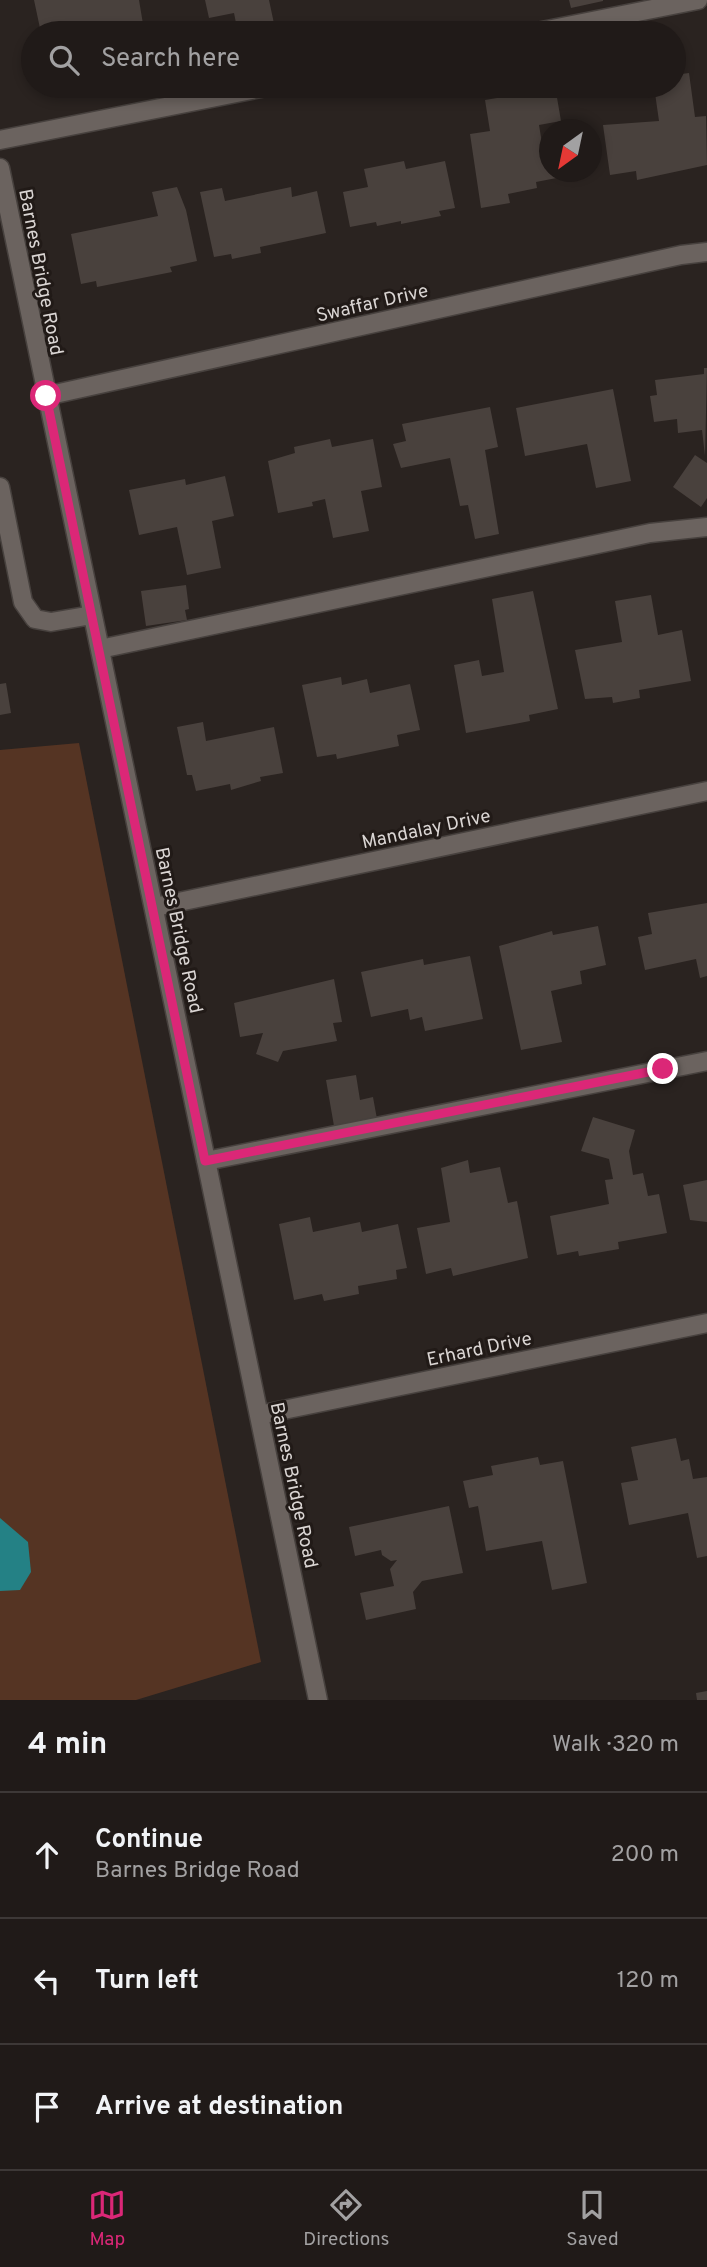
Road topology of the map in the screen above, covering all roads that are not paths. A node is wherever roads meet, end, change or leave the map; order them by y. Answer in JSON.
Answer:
{"nodes":[{"id":1,"x":698,"y":0,"type":"edge"},
{"id":2,"x":592,"y":21,"type":"edge"},
{"id":3,"x":211,"y":98,"type":"edge"},
{"id":4,"x":0,"y":140,"type":"edge"},
{"id":5,"x":0,"y":168,"type":"edge"},
{"id":6,"x":707,"y":253,"type":"edge"},
{"id":7,"x":46,"y":396,"type":"junction"},
{"id":8,"x":0,"y":487,"type":"edge"},
{"id":9,"x":707,"y":527,"type":"edge"},
{"id":10,"x":92,"y":615,"type":"junction"},
{"id":11,"x":100,"y":649,"type":"junction"},
{"id":12,"x":707,"y":790,"type":"edge"},
{"id":13,"x":155,"y":907,"type":"junction"},
{"id":14,"x":707,"y":1060,"type":"edge"},
{"id":15,"x":205,"y":1161,"type":"junction"},
{"id":16,"x":707,"y":1323,"type":"edge"},
{"id":17,"x":259,"y":1415,"type":"junction"},
{"id":18,"x":318,"y":1700,"type":"edge"}],
"edges":[{"from":1,"to":2,"type":"street"},
{"from":3,"to":4,"type":"street"},
{"from":5,"to":7,"type":"street","name":"Barnes Bridge Road"},
{"from":6,"to":7,"type":"street","name":"Swaffar Drive"},
{"from":7,"to":10,"type":"street","name":"Barnes Bridge Road"},
{"from":8,"to":10,"type":"street"},
{"from":9,"to":11,"type":"street"},
{"from":10,"to":11,"type":"street","name":"Barnes Bridge Road"},
{"from":11,"to":13,"type":"street","name":"Barnes Bridge Road"},
{"from":12,"to":13,"type":"street","name":"Mandalay Drive"},
{"from":13,"to":15,"type":"street","name":"Barnes Bridge Road"},
{"from":14,"to":15,"type":"street"},
{"from":15,"to":17,"type":"street","name":"Barnes Bridge Road"},
{"from":16,"to":17,"type":"street","name":"Erhard Drive"},
{"from":17,"to":18,"type":"street","name":"Barnes Bridge Road"}]}
